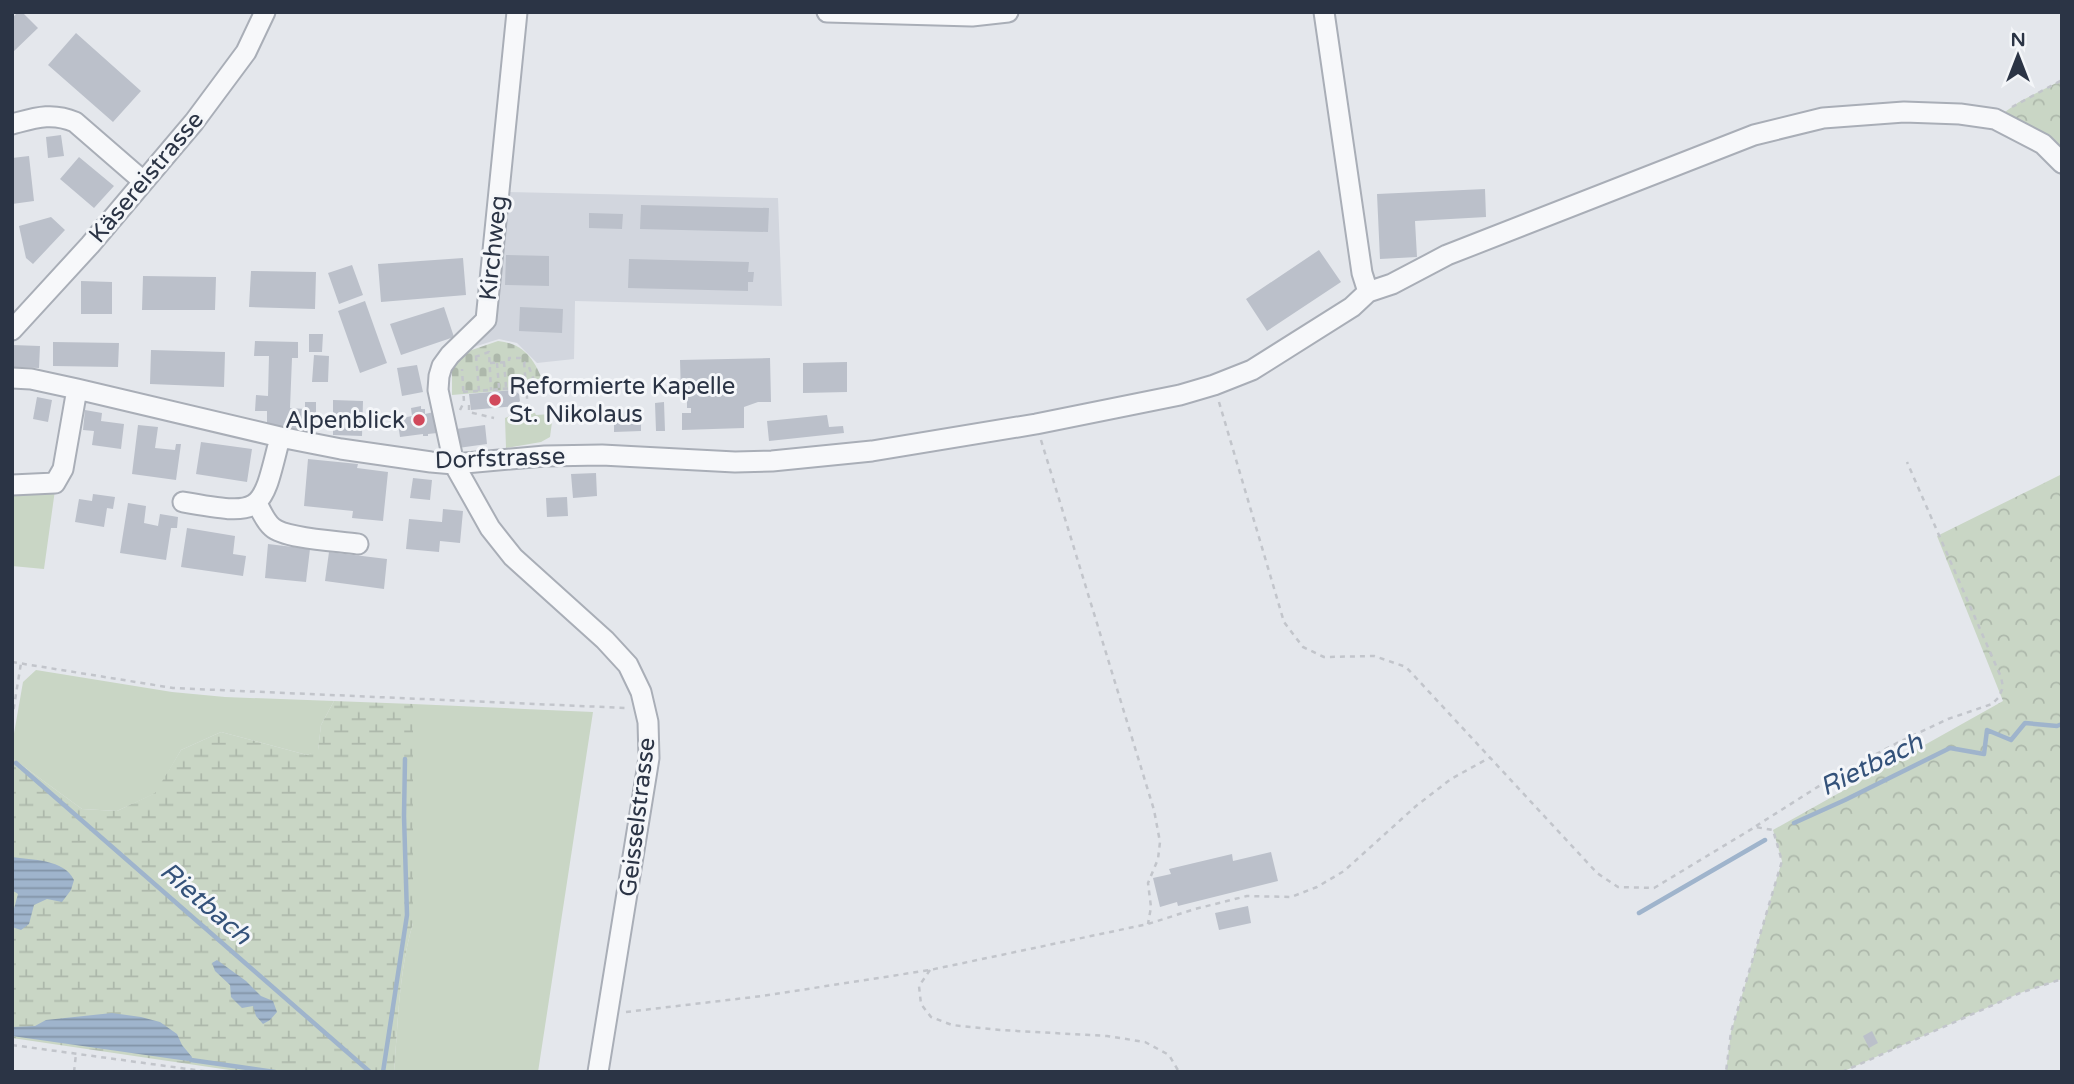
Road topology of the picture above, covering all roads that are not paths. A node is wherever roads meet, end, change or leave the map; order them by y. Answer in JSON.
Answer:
{"nodes":[{"id":1,"x":265,"y":12,"type":"edge"},
{"id":2,"x":517,"y":12,"type":"edge"},
{"id":3,"x":827,"y":12,"type":"edge"},
{"id":4,"x":1008,"y":12,"type":"edge"},
{"id":5,"x":1324,"y":12,"type":"edge"},
{"id":6,"x":12,"y":124,"type":"edge"},
{"id":7,"x":2062,"y":163,"type":"edge"},
{"id":8,"x":144,"y":181,"type":"junction"},
{"id":9,"x":1368,"y":292,"type":"junction"},
{"id":10,"x":12,"y":330,"type":"edge"},
{"id":11,"x":12,"y":379,"type":"edge"},
{"id":12,"x":77,"y":389,"type":"junction"},
{"id":13,"x":280,"y":437,"type":"junction"},
{"id":14,"x":454,"y":464,"type":"junction"},
{"id":15,"x":12,"y":485,"type":"edge"},
{"id":16,"x":183,"y":502,"type":"dead end"},
{"id":17,"x":257,"y":503,"type":"junction"},
{"id":18,"x":358,"y":544,"type":"dead end"},
{"id":19,"x":598,"y":1072,"type":"edge"}],
"edges":[{"from":1,"to":8,"type":"street","name":"Käsereistrasse"},
{"from":2,"to":14,"type":"street","name":"Kirchweg"},
{"from":3,"to":4,"type":"street"},
{"from":5,"to":9,"type":"street"},
{"from":6,"to":8,"type":"street"},
{"from":7,"to":9,"type":"street","name":"Dorfstrasse"},
{"from":8,"to":10,"type":"street","name":"Käsereistrasse"},
{"from":9,"to":14,"type":"street","name":"Dorfstrasse"},
{"from":11,"to":12,"type":"street","name":"Dorfstrasse"},
{"from":12,"to":13,"type":"street","name":"Dorfstrasse"},
{"from":12,"to":15,"type":"street"},
{"from":13,"to":14,"type":"street","name":"Dorfstrasse"},
{"from":13,"to":17,"type":"street"},
{"from":14,"to":19,"type":"street","name":"Geisselstrasse"},
{"from":16,"to":17,"type":"street"},
{"from":17,"to":18,"type":"street"}]}
